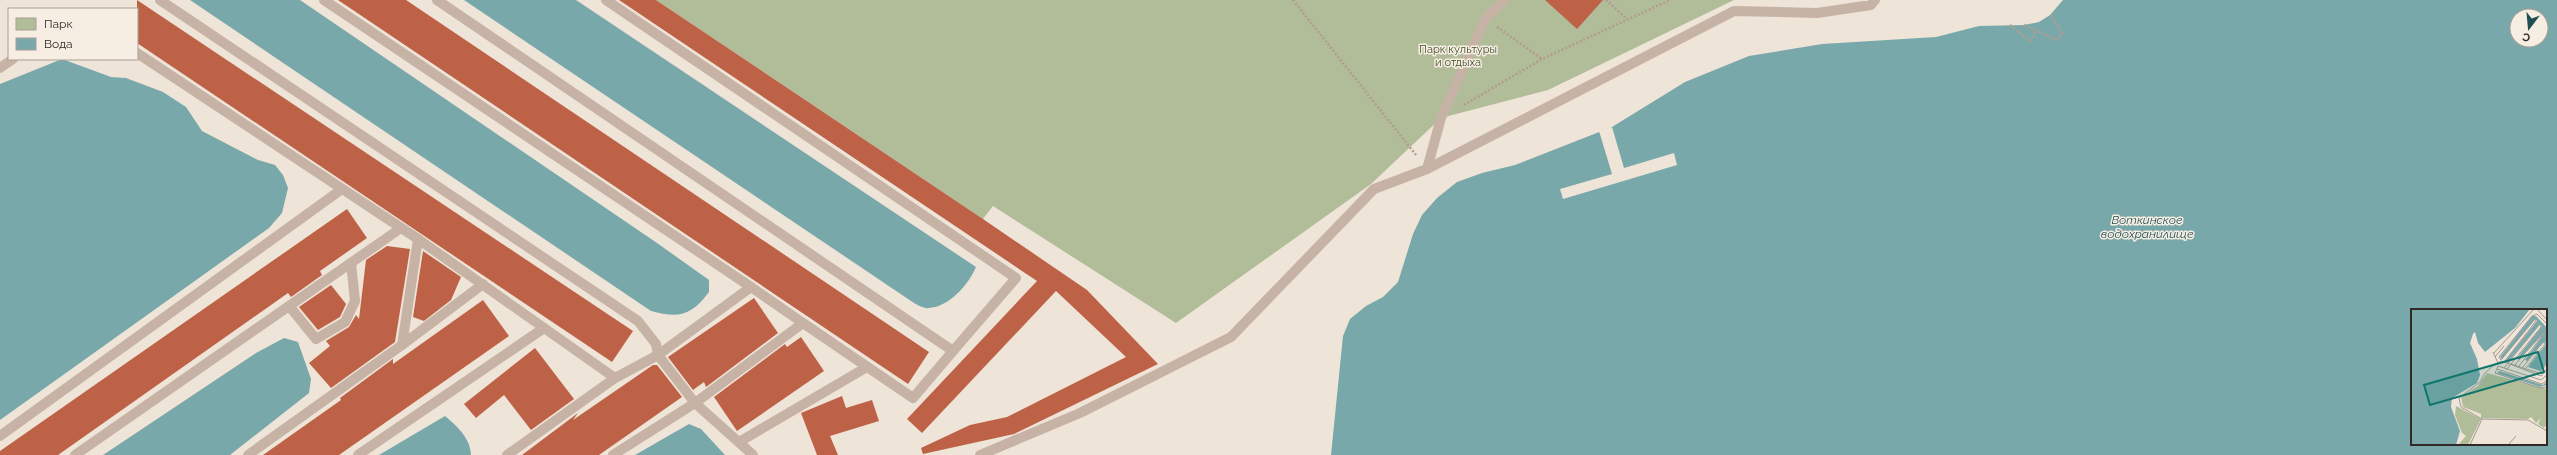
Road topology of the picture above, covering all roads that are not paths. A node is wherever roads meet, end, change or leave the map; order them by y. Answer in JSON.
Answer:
{"nodes":[{"id":1,"x":160,"y":0,"type":"edge"},
{"id":2,"x":324,"y":0,"type":"edge"},
{"id":3,"x":437,"y":0,"type":"edge"},
{"id":4,"x":606,"y":0,"type":"edge"},
{"id":5,"x":1505,"y":0,"type":"edge"},
{"id":6,"x":1875,"y":0,"type":"edge"},
{"id":7,"x":138,"y":54,"type":"edge"},
{"id":8,"x":12,"y":60,"type":"edge"},
{"id":9,"x":0,"y":68,"type":"edge"},
{"id":10,"x":1427,"y":168,"type":"junction"},
{"id":11,"x":342,"y":189,"type":"junction"},
{"id":12,"x":401,"y":228,"type":"junction"},
{"id":13,"x":418,"y":239,"type":"junction"},
{"id":14,"x":351,"y":263,"type":"junction"},
{"id":15,"x":483,"y":284,"type":"junction"},
{"id":16,"x":751,"y":287,"type":"junction"},
{"id":17,"x":290,"y":307,"type":"junction"},
{"id":18,"x":804,"y":323,"type":"junction"},
{"id":19,"x":544,"y":328,"type":"junction"},
{"id":20,"x":402,"y":346,"type":"junction"},
{"id":21,"x":953,"y":351,"type":"junction"},
{"id":22,"x":658,"y":355,"type":"junction"},
{"id":23,"x":867,"y":367,"type":"junction"},
{"id":24,"x":615,"y":378,"type":"junction"},
{"id":25,"x":694,"y":403,"type":"junction"},
{"id":26,"x":0,"y":436,"type":"edge"},
{"id":27,"x":739,"y":442,"type":"junction"},
{"id":28,"x":75,"y":455,"type":"edge"},
{"id":29,"x":248,"y":455,"type":"edge"},
{"id":30,"x":358,"y":455,"type":"edge"},
{"id":31,"x":506,"y":455,"type":"edge"},
{"id":32,"x":613,"y":455,"type":"edge"},
{"id":33,"x":752,"y":455,"type":"edge"},
{"id":34,"x":980,"y":455,"type":"edge"}],
"edges":[{"from":1,"to":22,"type":"lane"},
{"from":2,"to":16,"type":"lane"},
{"from":3,"to":21,"type":"lane"},
{"from":4,"to":21,"type":"lane"},
{"from":5,"to":10,"type":"lane"},
{"from":6,"to":10,"type":"lane"},
{"from":7,"to":11,"type":"lane"},
{"from":8,"to":9,"type":"lane"},
{"from":10,"to":34,"type":"lane"},
{"from":11,"to":12,"type":"lane"},
{"from":11,"to":26,"type":"lane"},
{"from":12,"to":13,"type":"lane"},
{"from":12,"to":14,"type":"lane"},
{"from":13,"to":15,"type":"lane"},
{"from":13,"to":20,"type":"lane"},
{"from":14,"to":17,"type":"lane"},
{"from":14,"to":17,"type":"lane"},
{"from":15,"to":19,"type":"lane"},
{"from":15,"to":20,"type":"lane"},
{"from":16,"to":18,"type":"lane"},
{"from":16,"to":22,"type":"lane"},
{"from":17,"to":28,"type":"lane"},
{"from":18,"to":23,"type":"lane"},
{"from":18,"to":25,"type":"lane"},
{"from":19,"to":24,"type":"lane"},
{"from":19,"to":30,"type":"lane"},
{"from":20,"to":29,"type":"lane"},
{"from":21,"to":23,"type":"lane"},
{"from":22,"to":24,"type":"lane"},
{"from":22,"to":25,"type":"lane"},
{"from":23,"to":27,"type":"lane"},
{"from":24,"to":31,"type":"lane"},
{"from":25,"to":27,"type":"lane"},
{"from":25,"to":32,"type":"lane"},
{"from":27,"to":33,"type":"lane"}]}
